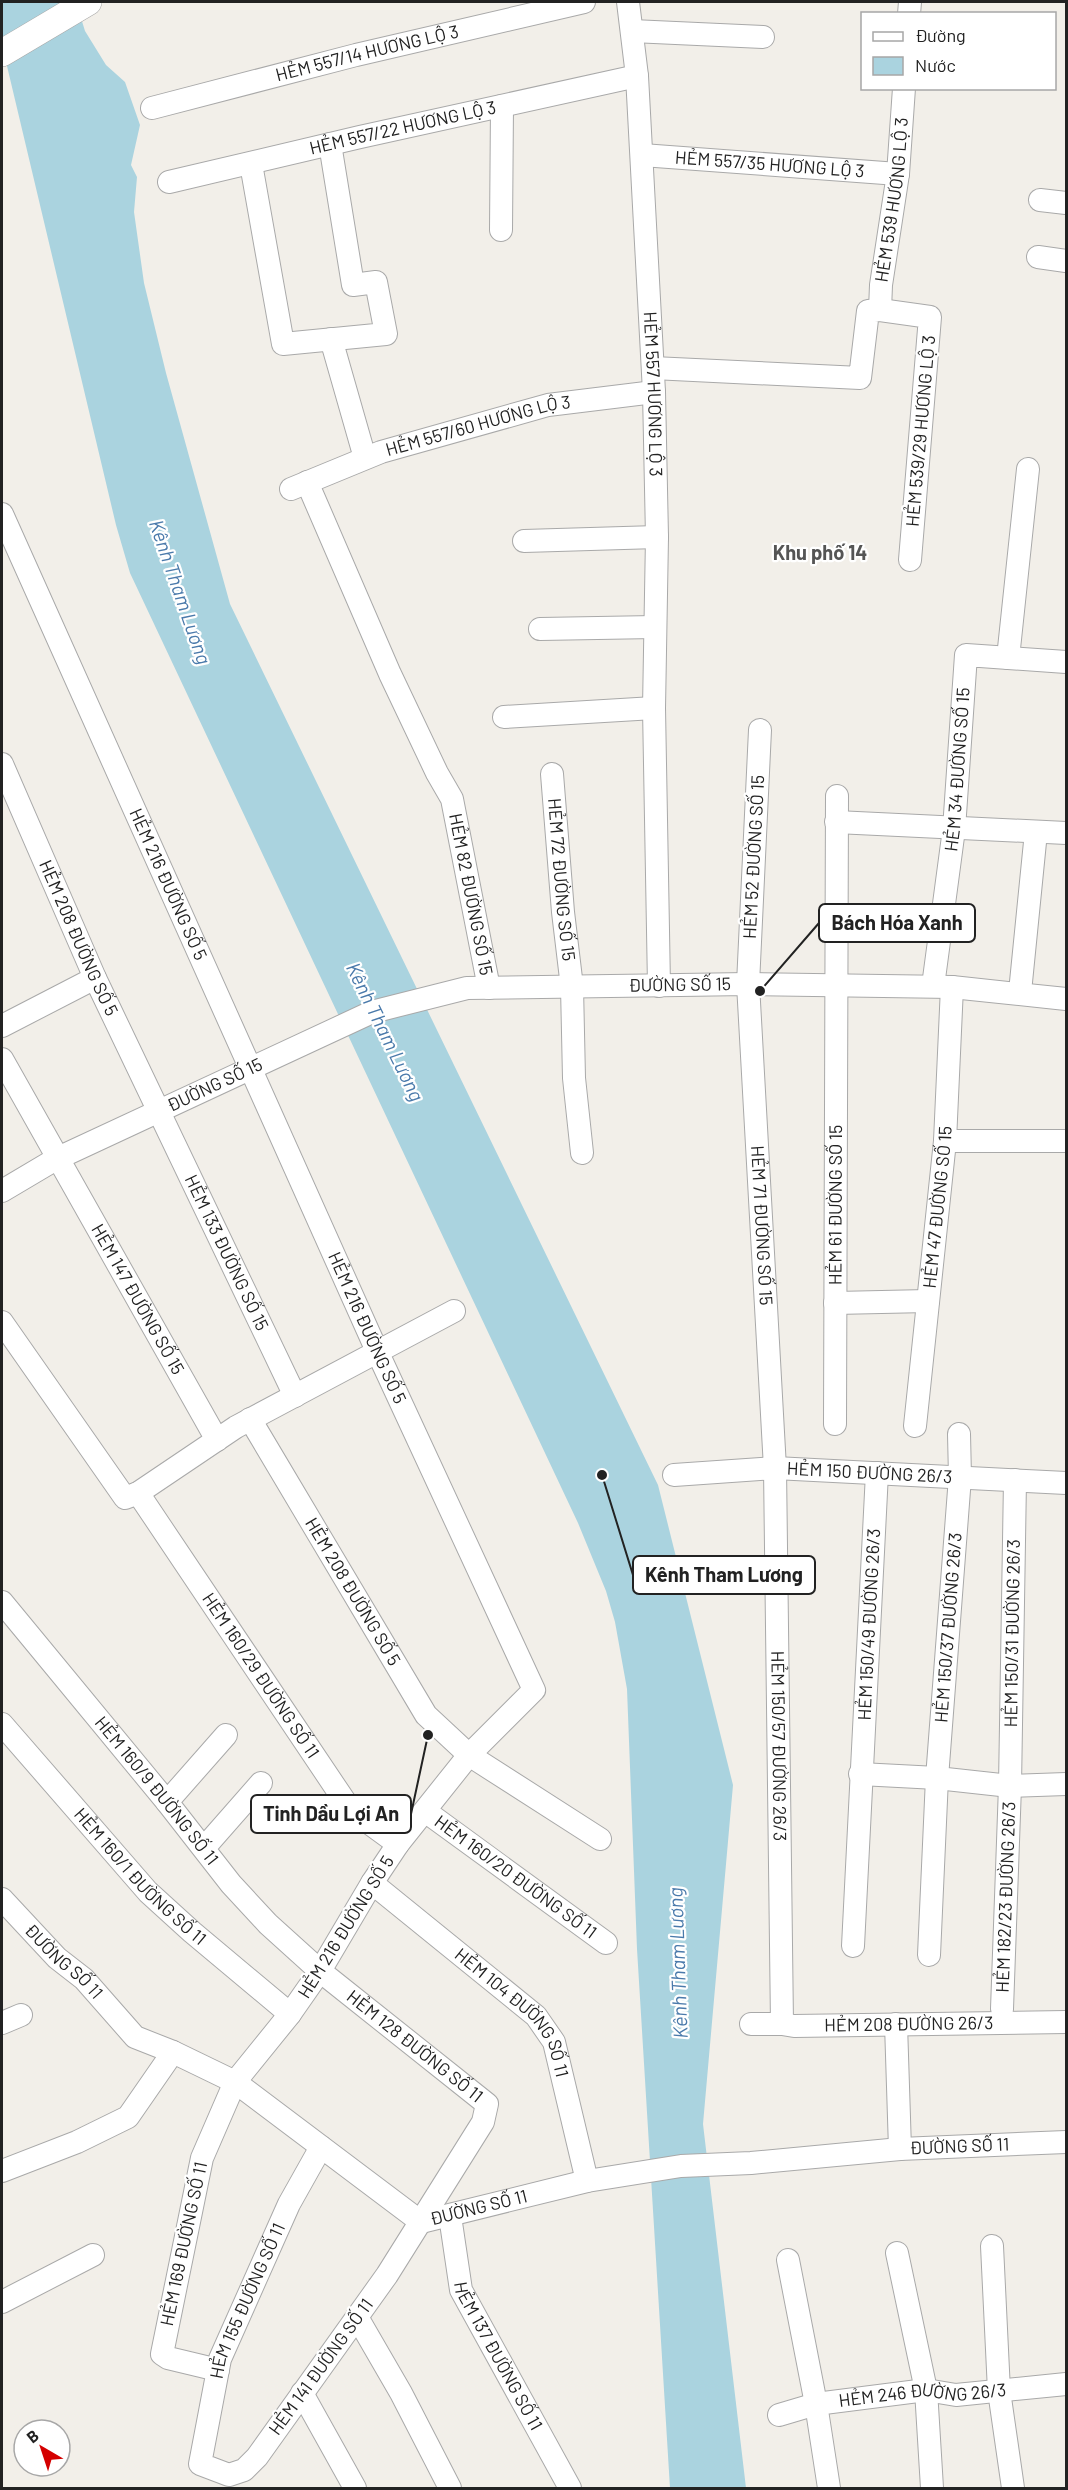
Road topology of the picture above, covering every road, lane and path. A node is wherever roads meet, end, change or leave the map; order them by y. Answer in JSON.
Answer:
{"nodes":[{"id":1,"x":88,"y":2,"type":"edge"},
{"id":2,"x":584,"y":2,"type":"edge"},
{"id":3,"x":628,"y":2,"type":"edge"},
{"id":4,"x":632,"y":31,"type":"junction"},
{"id":5,"x":763,"y":37,"type":"dead end"},
{"id":6,"x":2,"y":53,"type":"edge"},
{"id":7,"x":637,"y":76,"type":"junction"},
{"id":8,"x":904,"y":90,"type":"edge"},
{"id":9,"x":502,"y":106,"type":"junction"},
{"id":10,"x":152,"y":108,"type":"dead end"},
{"id":11,"x":330,"y":144,"type":"junction"},
{"id":12,"x":642,"y":155,"type":"junction"},
{"id":13,"x":251,"y":164,"type":"junction"},
{"id":14,"x":898,"y":174,"type":"junction"},
{"id":15,"x":169,"y":182,"type":"dead end"},
{"id":16,"x":1040,"y":200,"type":"dead end"},
{"id":17,"x":1066,"y":203,"type":"edge"},
{"id":18,"x":501,"y":230,"type":"dead end"},
{"id":19,"x":1038,"y":257,"type":"dead end"},
{"id":20,"x":1066,"y":261,"type":"edge"},
{"id":21,"x":880,"y":310,"type":"junction"},
{"id":22,"x":331,"y":339,"type":"junction"},
{"id":23,"x":653,"y":368,"type":"junction"},
{"id":24,"x":654,"y":392,"type":"junction"},
{"id":25,"x":365,"y":458,"type":"junction"},
{"id":26,"x":1028,"y":469,"type":"dead end"},
{"id":27,"x":2,"y":514,"type":"edge"},
{"id":28,"x":657,"y":537,"type":"junction"},
{"id":29,"x":524,"y":541,"type":"dead end"},
{"id":30,"x":910,"y":560,"type":"dead end"},
{"id":31,"x":655,"y":627,"type":"junction"},
{"id":32,"x":540,"y":629,"type":"dead end"},
{"id":33,"x":1008,"y":658,"type":"junction"},
{"id":34,"x":1066,"y":662,"type":"edge"},
{"id":35,"x":654,"y":708,"type":"junction"},
{"id":36,"x":504,"y":717,"type":"dead end"},
{"id":37,"x":760,"y":730,"type":"dead end"},
{"id":38,"x":2,"y":764,"type":"edge"},
{"id":39,"x":552,"y":774,"type":"dead end"},
{"id":40,"x":837,"y":796,"type":"dead end"},
{"id":41,"x":452,"y":799,"type":"joint"},
{"id":42,"x":836,"y":822,"type":"junction"},
{"id":43,"x":954,"y":829,"type":"junction"},
{"id":44,"x":1036,"y":832,"type":"junction"},
{"id":45,"x":1066,"y":833,"type":"edge"},
{"id":46,"x":95,"y":978,"type":"junction"},
{"id":47,"x":748,"y":984,"type":"junction"},
{"id":48,"x":834,"y":985,"type":"junction"},
{"id":49,"x":659,"y":986,"type":"junction"},
{"id":50,"x":943,"y":986,"type":"junction"},
{"id":51,"x":572,"y":987,"type":"junction"},
{"id":52,"x":489,"y":988,"type":"junction"},
{"id":53,"x":1020,"y":992,"type":"junction"},
{"id":54,"x":1066,"y":999,"type":"edge"},
{"id":55,"x":2,"y":1026,"type":"edge"},
{"id":56,"x":2,"y":1059,"type":"edge"},
{"id":57,"x":250,"y":1069,"type":"junction"},
{"id":58,"x":159,"y":1110,"type":"junction"},
{"id":59,"x":945,"y":1141,"type":"junction"},
{"id":60,"x":1066,"y":1141,"type":"edge"},
{"id":61,"x":582,"y":1153,"type":"dead end"},
{"id":62,"x":56,"y":1159,"type":"junction"},
{"id":63,"x":2,"y":1191,"type":"edge"},
{"id":64,"x":928,"y":1300,"type":"junction"},
{"id":65,"x":835,"y":1303,"type":"junction"},
{"id":66,"x":453,"y":1311,"type":"dead end"},
{"id":67,"x":2,"y":1322,"type":"edge"},
{"id":68,"x":377,"y":1351,"type":"junction"},
{"id":69,"x":296,"y":1396,"type":"junction"},
{"id":70,"x":250,"y":1419,"type":"junction"},
{"id":71,"x":835,"y":1424,"type":"dead end"},
{"id":72,"x":915,"y":1426,"type":"dead end"},
{"id":73,"x":959,"y":1434,"type":"dead end"},
{"id":74,"x":217,"y":1440,"type":"junction"},
{"id":75,"x":775,"y":1468,"type":"junction"},
{"id":76,"x":877,"y":1473,"type":"junction"},
{"id":77,"x":674,"y":1475,"type":"dead end"},
{"id":78,"x":960,"y":1477,"type":"junction"},
{"id":79,"x":1015,"y":1480,"type":"junction"},
{"id":80,"x":1066,"y":1483,"type":"edge"},
{"id":81,"x":132,"y":1495,"type":"junction"},
{"id":82,"x":2,"y":1602,"type":"edge"},
{"id":83,"x":2,"y":1724,"type":"edge"},
{"id":84,"x":226,"y":1736,"type":"dead end"},
{"id":85,"x":469,"y":1755,"type":"junction"},
{"id":86,"x":860,"y":1774,"type":"junction"},
{"id":87,"x":937,"y":1778,"type":"junction"},
{"id":88,"x":261,"y":1783,"type":"dead end"},
{"id":89,"x":1066,"y":1784,"type":"edge"},
{"id":90,"x":1010,"y":1786,"type":"junction"},
{"id":91,"x":167,"y":1802,"type":"junction"},
{"id":92,"x":424,"y":1811,"type":"junction"},
{"id":93,"x":600,"y":1839,"type":"dead end"},
{"id":94,"x":398,"y":1844,"type":"junction"},
{"id":95,"x":204,"y":1848,"type":"junction"},
{"id":96,"x":372,"y":1883,"type":"junction"},
{"id":97,"x":2,"y":1899,"type":"edge"},
{"id":98,"x":606,"y":1943,"type":"dead end"},
{"id":99,"x":853,"y":1946,"type":"dead end"},
{"id":100,"x":929,"y":1955,"type":"dead end"},
{"id":101,"x":320,"y":1971,"type":"junction"},
{"id":102,"x":1002,"y":2009,"type":"dead end"},
{"id":103,"x":290,"y":2014,"type":"junction"},
{"id":104,"x":1066,"y":2020,"type":"edge"},
{"id":105,"x":751,"y":2024,"type":"dead end"},
{"id":106,"x":782,"y":2024,"type":"junction"},
{"id":107,"x":896,"y":2024,"type":"junction"},
{"id":108,"x":173,"y":2052,"type":"junction"},
{"id":109,"x":235,"y":2082,"type":"junction"},
{"id":110,"x":1066,"y":2142,"type":"edge"},
{"id":111,"x":321,"y":2148,"type":"junction"},
{"id":112,"x":900,"y":2149,"type":"junction"},
{"id":113,"x":2,"y":2171,"type":"edge"},
{"id":114,"x":587,"y":2181,"type":"junction"},
{"id":115,"x":450,"y":2216,"type":"junction"},
{"id":116,"x":421,"y":2222,"type":"junction"},
{"id":117,"x":992,"y":2246,"type":"dead end"},
{"id":118,"x":897,"y":2253,"type":"dead end"},
{"id":119,"x":93,"y":2255,"type":"dead end"},
{"id":120,"x":788,"y":2260,"type":"dead end"},
{"id":121,"x":2,"y":2302,"type":"edge"},
{"id":122,"x":357,"y":2317,"type":"junction"},
{"id":123,"x":218,"y":2370,"type":"junction"},
{"id":124,"x":1066,"y":2384,"type":"edge"},
{"id":125,"x":926,"y":2390,"type":"junction"},
{"id":126,"x":999,"y":2391,"type":"junction"},
{"id":127,"x":302,"y":2393,"type":"junction"},
{"id":128,"x":816,"y":2404,"type":"junction"},
{"id":129,"x":780,"y":2415,"type":"dead end"},
{"id":130,"x":200,"y":2464,"type":"joint"},
{"id":131,"x":355,"y":2488,"type":"edge"},
{"id":132,"x":450,"y":2488,"type":"edge"},
{"id":133,"x":570,"y":2488,"type":"edge"},
{"id":134,"x":829,"y":2488,"type":"edge"},
{"id":135,"x":932,"y":2488,"type":"edge"},
{"id":136,"x":1013,"y":2488,"type":"edge"}],
"edges":[{"from":1,"to":6,"type":"street"},
{"from":2,"to":10,"type":"street","name":"HẺM 557/14 HƯƠNG LỘ 3"},
{"from":3,"to":4,"type":"street","name":"HẺM 557 HƯƠNG LỘ 3"},
{"from":4,"to":5,"type":"street"},
{"from":4,"to":7,"type":"street","name":"HẺM 557 HƯƠNG LỘ 3"},
{"from":7,"to":9,"type":"street","name":"HẺM 557/22 HƯƠNG LỘ 3"},
{"from":7,"to":12,"type":"street","name":"HẺM 557 HƯƠNG LỘ 3"},
{"from":8,"to":14,"type":"street","name":"HẺM 539 HƯƠNG LỘ 3"},
{"from":9,"to":11,"type":"street","name":"HẺM 557/22 HƯƠNG LỘ 3"},
{"from":9,"to":18,"type":"street"},
{"from":11,"to":13,"type":"street","name":"HẺM 557/22 HƯƠNG LỘ 3"},
{"from":11,"to":22,"type":"street"},
{"from":12,"to":14,"type":"street","name":"HẺM 557/35 HƯƠNG LỘ 3"},
{"from":12,"to":23,"type":"street","name":"HẺM 557 HƯƠNG LỘ 3"},
{"from":13,"to":15,"type":"street","name":"HẺM 557/22 HƯƠNG LỘ 3"},
{"from":13,"to":22,"type":"street"},
{"from":14,"to":21,"type":"street","name":"HẺM 539 HƯƠNG LỘ 3"},
{"from":16,"to":17,"type":"street"},
{"from":19,"to":20,"type":"street"},
{"from":21,"to":23,"type":"street"},
{"from":21,"to":30,"type":"street","name":"HẺM 539/29 HƯƠNG LỘ 3"},
{"from":22,"to":25,"type":"street"},
{"from":23,"to":24,"type":"street","name":"HẺM 557 HƯƠNG LỘ 3"},
{"from":24,"to":25,"type":"street","name":"HẺM 557/60 HƯƠNG LỘ 3"},
{"from":24,"to":28,"type":"street","name":"HẺM 557 HƯƠNG LỘ 3"},
{"from":25,"to":41,"type":"street","name":"HẺM 557/60 HƯƠNG LỘ 3"},
{"from":26,"to":33,"type":"street"},
{"from":27,"to":57,"type":"street","name":"HẺM 216 ĐƯỜNG SỐ 5"},
{"from":28,"to":29,"type":"street"},
{"from":28,"to":31,"type":"street","name":"HẺM 557 HƯƠNG LỘ 3"},
{"from":31,"to":32,"type":"street"},
{"from":31,"to":35,"type":"street","name":"HẺM 557 HƯƠNG LỘ 3"},
{"from":33,"to":34,"type":"street","name":"HẺM 34 ĐƯỜNG SỐ 15"},
{"from":33,"to":43,"type":"street","name":"HẺM 34 ĐƯỜNG SỐ 15"},
{"from":35,"to":36,"type":"street"},
{"from":35,"to":49,"type":"street","name":"HẺM 557 HƯƠNG LỘ 3"},
{"from":37,"to":47,"type":"street","name":"HẺM 52 ĐƯỜNG SỐ 15"},
{"from":38,"to":46,"type":"street","name":"HẺM 208 ĐƯỜNG SỐ 5"},
{"from":39,"to":51,"type":"street","name":"HẺM 72 ĐƯỜNG SỐ 15"},
{"from":40,"to":42,"type":"street","name":"HẺM 61 ĐƯỜNG SỐ 15"},
{"from":41,"to":52,"type":"street","name":"HẺM 82 ĐƯỜNG SỐ 15"},
{"from":42,"to":43,"type":"street"},
{"from":42,"to":48,"type":"street","name":"HẺM 61 ĐƯỜNG SỐ 15"},
{"from":43,"to":44,"type":"street"},
{"from":43,"to":50,"type":"street","name":"HẺM 34 ĐƯỜNG SỐ 15"},
{"from":44,"to":45,"type":"street"},
{"from":44,"to":53,"type":"street"},
{"from":46,"to":55,"type":"street"},
{"from":46,"to":58,"type":"street","name":"HẺM 208 ĐƯỜNG SỐ 5"},
{"from":47,"to":48,"type":"street","name":"ĐƯỜNG SỐ 15"},
{"from":47,"to":49,"type":"street","name":"ĐƯỜNG SỐ 15"},
{"from":47,"to":75,"type":"street","name":"HẺM 71 ĐƯỜNG SỐ 15"},
{"from":48,"to":50,"type":"street","name":"ĐƯỜNG SỐ 15"},
{"from":48,"to":65,"type":"street","name":"HẺM 61 ĐƯỜNG SỐ 15"},
{"from":49,"to":51,"type":"street","name":"ĐƯỜNG SỐ 15"},
{"from":50,"to":53,"type":"street","name":"ĐƯỜNG SỐ 15"},
{"from":50,"to":59,"type":"street","name":"HẺM 47 ĐƯỜNG SỐ 15"},
{"from":51,"to":52,"type":"street","name":"ĐƯỜNG SỐ 15"},
{"from":51,"to":61,"type":"street","name":"HẺM 72 ĐƯỜNG SỐ 15"},
{"from":52,"to":57,"type":"street","name":"ĐƯỜNG SỐ 15"},
{"from":53,"to":54,"type":"street","name":"ĐƯỜNG SỐ 15"},
{"from":56,"to":62,"type":"street","name":"HẺM 147 ĐƯỜNG SỐ 15"},
{"from":57,"to":58,"type":"street","name":"ĐƯỜNG SỐ 15"},
{"from":57,"to":68,"type":"street","name":"HẺM 216 ĐƯỜNG SỐ 5"},
{"from":58,"to":62,"type":"street","name":"ĐƯỜNG SỐ 15"},
{"from":58,"to":69,"type":"street","name":"HẺM 133 ĐƯỜNG SỐ 15"},
{"from":59,"to":60,"type":"street"},
{"from":59,"to":64,"type":"street","name":"HẺM 47 ĐƯỜNG SỐ 15"},
{"from":62,"to":63,"type":"street","name":"ĐƯỜNG SỐ 15"},
{"from":62,"to":74,"type":"street","name":"HẺM 147 ĐƯỜNG SỐ 15"},
{"from":64,"to":65,"type":"street"},
{"from":64,"to":72,"type":"street","name":"HẺM 47 ĐƯỜNG SỐ 15"},
{"from":65,"to":71,"type":"street","name":"HẺM 61 ĐƯỜNG SỐ 15"},
{"from":66,"to":68,"type":"street"},
{"from":67,"to":81,"type":"street","name":"HẺM 160/29 ĐƯỜNG SỐ 11"},
{"from":68,"to":69,"type":"street"},
{"from":68,"to":85,"type":"street","name":"HẺM 216 ĐƯỜNG SỐ 5"},
{"from":69,"to":70,"type":"street"},
{"from":70,"to":74,"type":"street"},
{"from":70,"to":85,"type":"street","name":"HẺM 208 ĐƯỜNG SỐ 5"},
{"from":73,"to":78,"type":"street","name":"HẺM 150/37 ĐƯỜNG 26/3"},
{"from":74,"to":81,"type":"street"},
{"from":75,"to":76,"type":"street","name":"HẺM 150 ĐƯỜNG 26/3"},
{"from":75,"to":77,"type":"street","name":"HẺM 150 ĐƯỜNG 26/3"},
{"from":75,"to":106,"type":"street","name":"HẺM 150/57 ĐƯỜNG 26/3"},
{"from":76,"to":78,"type":"street","name":"HẺM 150 ĐƯỜNG 26/3"},
{"from":76,"to":86,"type":"street","name":"HẺM 150/49 ĐƯỜNG 26/3"},
{"from":78,"to":79,"type":"street","name":"HẺM 150 ĐƯỜNG 26/3"},
{"from":78,"to":87,"type":"street","name":"HẺM 150/37 ĐƯỜNG 26/3"},
{"from":79,"to":80,"type":"street","name":"HẺM 150 ĐƯỜNG 26/3"},
{"from":79,"to":90,"type":"street","name":"HẺM 150/31 ĐƯỜNG 26/3"},
{"from":81,"to":94,"type":"street","name":"HẺM 160/29 ĐƯỜNG SỐ 11"},
{"from":82,"to":91,"type":"street","name":"HẺM 160/9 ĐƯỜNG SỐ 11"},
{"from":83,"to":103,"type":"street","name":"HẺM 160/1 ĐƯỜNG SỐ 11"},
{"from":84,"to":91,"type":"street"},
{"from":85,"to":92,"type":"street","name":"HẺM 216 ĐƯỜNG SỐ 5"},
{"from":85,"to":93,"type":"street","name":"HẺM 208 ĐƯỜNG SỐ 5"},
{"from":86,"to":87,"type":"street"},
{"from":86,"to":99,"type":"street","name":"HẺM 150/49 ĐƯỜNG 26/3"},
{"from":87,"to":90,"type":"street"},
{"from":87,"to":100,"type":"street","name":"HẺM 150/37 ĐƯỜNG 26/3"},
{"from":88,"to":95,"type":"street"},
{"from":89,"to":90,"type":"street"},
{"from":90,"to":102,"type":"street","name":"HẺM 182/23 ĐƯỜNG 26/3"},
{"from":91,"to":95,"type":"street","name":"HẺM 160/9 ĐƯỜNG SỐ 11"},
{"from":92,"to":94,"type":"street","name":"HẺM 216 ĐƯỜNG SỐ 5"},
{"from":92,"to":98,"type":"street","name":"HẺM 160/20 ĐƯỜNG SỐ 11"},
{"from":94,"to":96,"type":"street","name":"HẺM 216 ĐƯỜNG SỐ 5"},
{"from":95,"to":101,"type":"street","name":"HẺM 160/9 ĐƯỜNG SỐ 11"},
{"from":96,"to":101,"type":"street","name":"HẺM 216 ĐƯỜNG SỐ 5"},
{"from":96,"to":114,"type":"street","name":"HẺM 104 ĐƯỜNG SỐ 11"},
{"from":97,"to":108,"type":"street","name":"ĐƯỜNG SỐ 11"},
{"from":101,"to":103,"type":"street","name":"HẺM 216 ĐƯỜNG SỐ 5"},
{"from":101,"to":116,"type":"street","name":"HẺM 128 ĐƯỜNG SỐ 11"},
{"from":103,"to":109,"type":"street","name":"HẺM 216 ĐƯỜNG SỐ 5"},
{"from":104,"to":107,"type":"street","name":"HẺM 208 ĐƯỜNG 26/3"},
{"from":105,"to":106,"type":"street","name":"HẺM 208 ĐƯỜNG 26/3"},
{"from":106,"to":107,"type":"street","name":"HẺM 208 ĐƯỜNG 26/3"},
{"from":107,"to":112,"type":"street"},
{"from":108,"to":109,"type":"street","name":"ĐƯỜNG SỐ 11"},
{"from":108,"to":113,"type":"street"},
{"from":109,"to":111,"type":"street","name":"ĐƯỜNG SỐ 11"},
{"from":109,"to":123,"type":"street","name":"HẺM 169 ĐƯỜNG SỐ 11"},
{"from":110,"to":112,"type":"street","name":"ĐƯỜNG SỐ 11"},
{"from":111,"to":116,"type":"street","name":"ĐƯỜNG SỐ 11"},
{"from":111,"to":123,"type":"street","name":"HẺM 155 ĐƯỜNG SỐ 11"},
{"from":112,"to":114,"type":"street","name":"ĐƯỜNG SỐ 11"},
{"from":114,"to":115,"type":"street","name":"ĐƯỜNG SỐ 11"},
{"from":115,"to":116,"type":"street","name":"ĐƯỜNG SỐ 11"},
{"from":115,"to":133,"type":"street","name":"HẺM 137 ĐƯỜNG SỐ 11"},
{"from":116,"to":122,"type":"street","name":"HẺM 141 ĐƯỜNG SỐ 11"},
{"from":117,"to":126,"type":"street"},
{"from":118,"to":125,"type":"street"},
{"from":119,"to":121,"type":"street"},
{"from":120,"to":128,"type":"street"},
{"from":122,"to":127,"type":"street","name":"HẺM 141 ĐƯỜNG SỐ 11"},
{"from":122,"to":132,"type":"street"},
{"from":123,"to":130,"type":"street","name":"HẺM 155 ĐƯỜNG SỐ 11"},
{"from":124,"to":126,"type":"street","name":"HẺM 246 ĐƯỜNG 26/3"},
{"from":125,"to":126,"type":"street","name":"HẺM 246 ĐƯỜNG 26/3"},
{"from":125,"to":128,"type":"street","name":"HẺM 246 ĐƯỜNG 26/3"},
{"from":125,"to":135,"type":"street"},
{"from":126,"to":136,"type":"street"},
{"from":127,"to":130,"type":"street","name":"HẺM 141 ĐƯỜNG SỐ 11"},
{"from":127,"to":131,"type":"street"},
{"from":128,"to":129,"type":"street","name":"HẺM 246 ĐƯỜNG 26/3"},
{"from":128,"to":134,"type":"street"}]}
